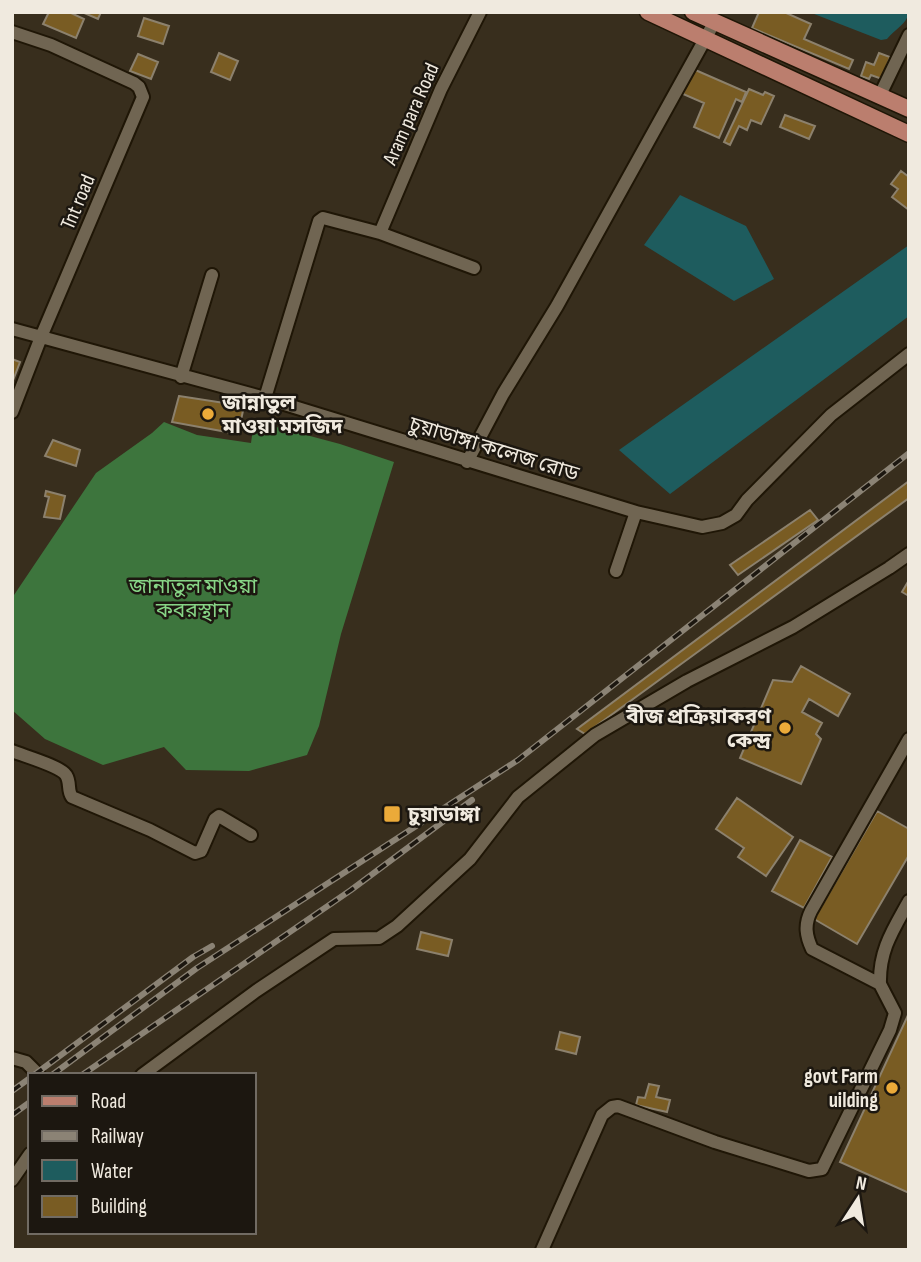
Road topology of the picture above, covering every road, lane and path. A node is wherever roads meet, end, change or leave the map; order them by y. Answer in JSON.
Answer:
{"nodes":[{"id":1,"x":480,"y":12,"type":"edge"},
{"id":2,"x":648,"y":12,"type":"edge"},
{"id":3,"x":693,"y":12,"type":"edge"},
{"id":4,"x":714,"y":23,"type":"junction"},
{"id":5,"x":12,"y":32,"type":"edge"},
{"id":6,"x":909,"y":35,"type":"edge"},
{"id":7,"x":704,"y":40,"type":"junction"},
{"id":8,"x":880,"y":97,"type":"junction"},
{"id":9,"x":909,"y":110,"type":"edge"},
{"id":10,"x":909,"y":134,"type":"edge"},
{"id":11,"x":380,"y":233,"type":"junction"},
{"id":12,"x":474,"y":268,"type":"dead end"},
{"id":13,"x":212,"y":275,"type":"dead end"},
{"id":14,"x":12,"y":329,"type":"edge"},
{"id":15,"x":41,"y":337,"type":"junction"},
{"id":16,"x":909,"y":354,"type":"edge"},
{"id":17,"x":181,"y":377,"type":"junction"},
{"id":18,"x":265,"y":398,"type":"junction"},
{"id":19,"x":12,"y":412,"type":"edge"},
{"id":20,"x":467,"y":461,"type":"junction"},
{"id":21,"x":636,"y":512,"type":"junction"},
{"id":22,"x":909,"y":554,"type":"edge"},
{"id":23,"x":616,"y":571,"type":"dead end"},
{"id":24,"x":909,"y":739,"type":"edge"},
{"id":25,"x":12,"y":751,"type":"edge"},
{"id":26,"x":251,"y":835,"type":"dead end"},
{"id":27,"x":909,"y":901,"type":"edge"},
{"id":28,"x":880,"y":984,"type":"junction"},
{"id":29,"x":12,"y":1058,"type":"edge"},
{"id":30,"x":36,"y":1073,"type":"edge"},
{"id":31,"x":145,"y":1073,"type":"edge"},
{"id":32,"x":28,"y":1157,"type":"edge"},
{"id":33,"x":12,"y":1180,"type":"edge"},
{"id":34,"x":542,"y":1250,"type":"edge"}],
"edges":[{"from":1,"to":11,"type":"street","name":"Aram para Road"},
{"from":2,"to":7,"type":"main road"},
{"from":3,"to":4,"type":"main road"},
{"from":4,"to":7,"type":"street"},
{"from":4,"to":8,"type":"main road"},
{"from":5,"to":15,"type":"street","name":"Tnt road"},
{"from":6,"to":8,"type":"street"},
{"from":7,"to":10,"type":"main road"},
{"from":7,"to":20,"type":"street"},
{"from":8,"to":9,"type":"main road"},
{"from":11,"to":12,"type":"street"},
{"from":11,"to":18,"type":"street"},
{"from":13,"to":17,"type":"street"},
{"from":14,"to":15,"type":"street","name":"চুয়াডাঙ্গা কলেজ রোড"},
{"from":15,"to":17,"type":"street","name":"চুয়াডাঙ্গা কলেজ রোড"},
{"from":15,"to":19,"type":"street","name":"Tnt road"},
{"from":16,"to":21,"type":"street","name":"চুয়াডাঙ্গা কলেজ রোড"},
{"from":17,"to":18,"type":"street","name":"চুয়াডাঙ্গা কলেজ রোড"},
{"from":18,"to":20,"type":"street","name":"চুয়াডাঙ্গা কলেজ রোড"},
{"from":20,"to":21,"type":"street","name":"চুয়াডাঙ্গা কলেজ রোড"},
{"from":21,"to":23,"type":"street"},
{"from":22,"to":31,"type":"street"},
{"from":24,"to":28,"type":"street"},
{"from":25,"to":26,"type":"street"},
{"from":27,"to":28,"type":"street"},
{"from":28,"to":34,"type":"street"},
{"from":29,"to":30,"type":"street"},
{"from":32,"to":33,"type":"street"}]}
